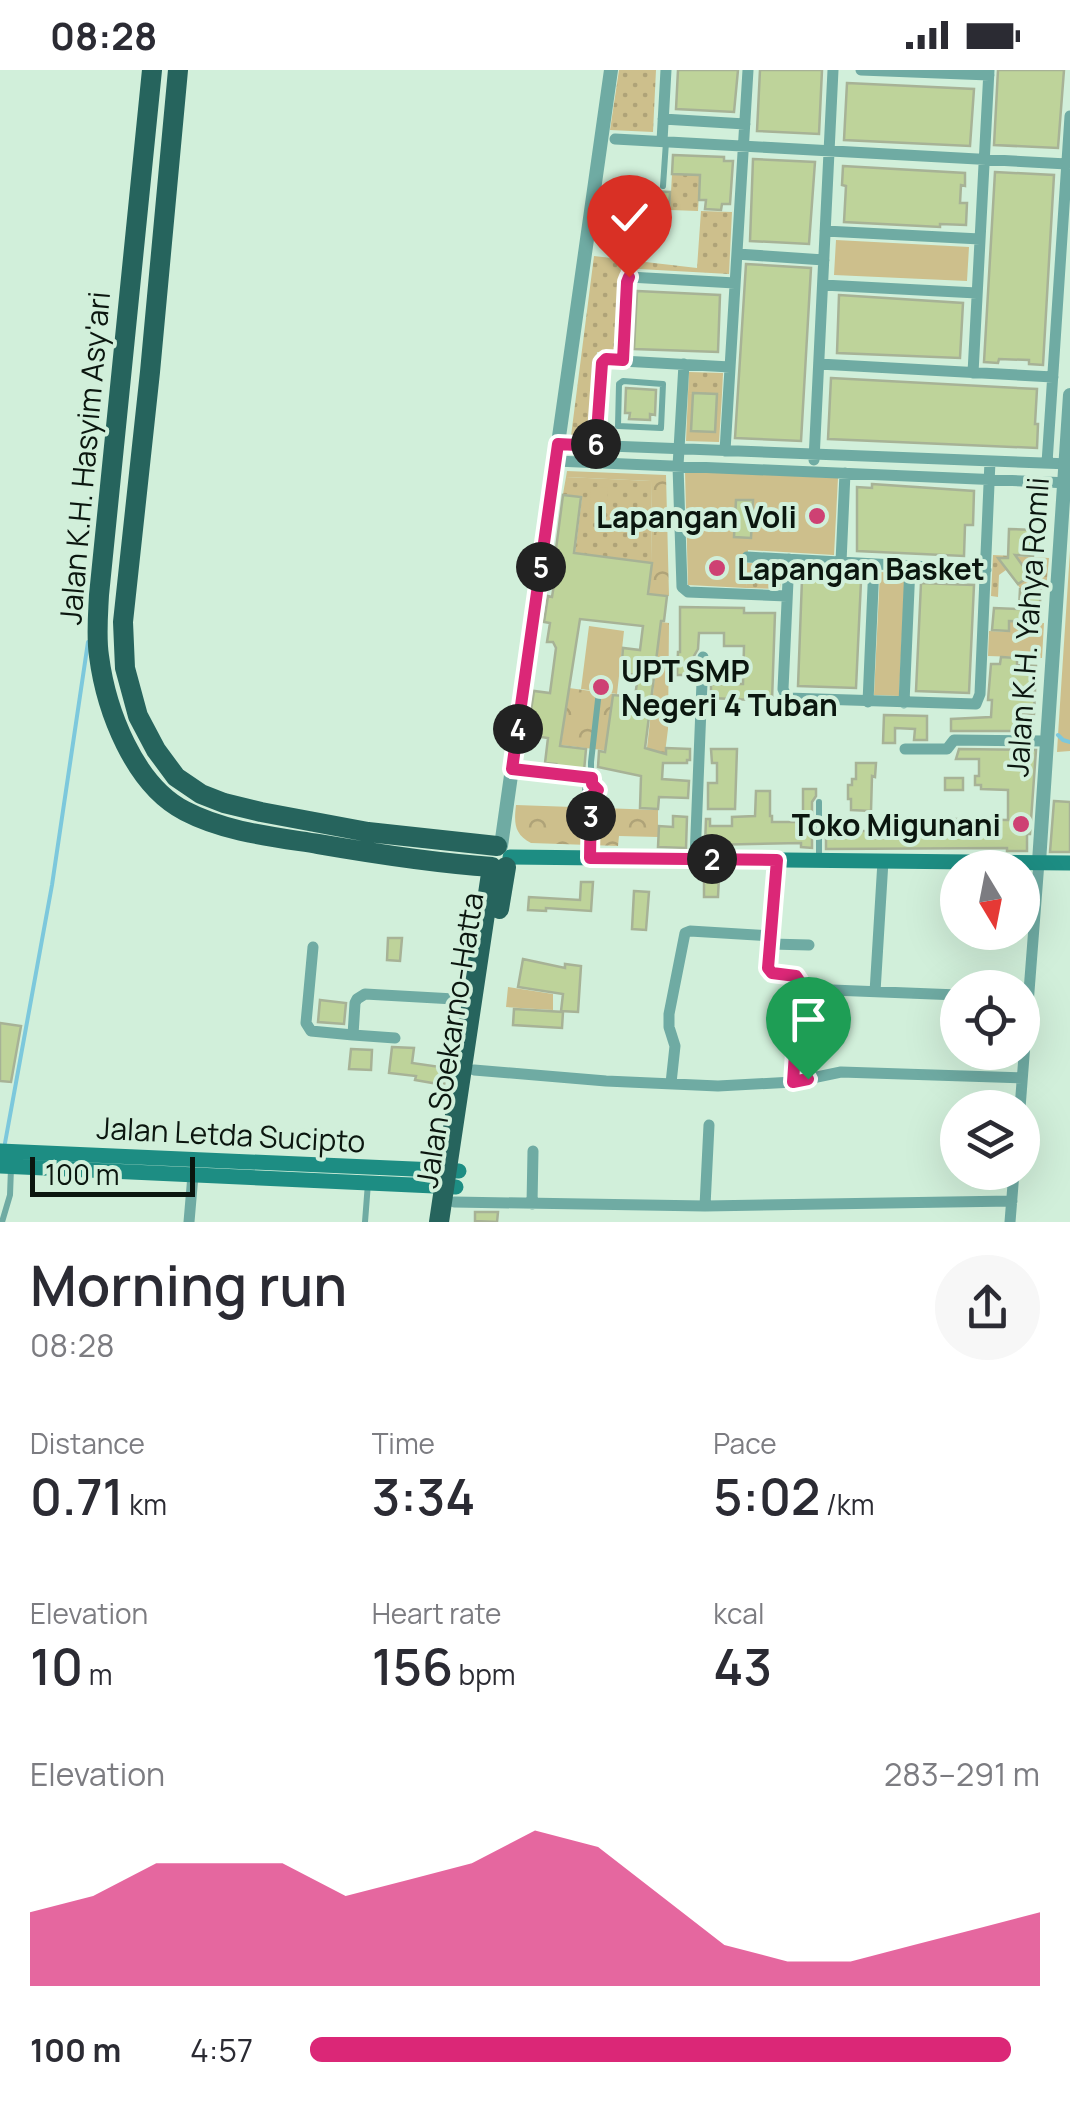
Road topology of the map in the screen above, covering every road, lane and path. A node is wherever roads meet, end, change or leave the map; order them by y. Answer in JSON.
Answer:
{"nodes":[{"id":1,"x":178,"y":70,"type":"edge"},
{"id":2,"x":612,"y":70,"type":"edge"},
{"id":3,"x":666,"y":70,"type":"edge"},
{"id":4,"x":748,"y":70,"type":"edge"},
{"id":5,"x":833,"y":70,"type":"edge"},
{"id":6,"x":861,"y":70,"type":"edge"},
{"id":7,"x":156,"y":71,"type":"edge"},
{"id":8,"x":989,"y":72,"type":"edge"},
{"id":9,"x":174,"y":108,"type":"junction"},
{"id":10,"x":1070,"y":116,"type":"edge"},
{"id":11,"x":663,"y":119,"type":"junction"},
{"id":12,"x":744,"y":124,"type":"junction"},
{"id":13,"x":615,"y":139,"type":"dead end"},
{"id":14,"x":664,"y":141,"type":"junction"},
{"id":15,"x":743,"y":146,"type":"junction"},
{"id":16,"x":829,"y":151,"type":"junction"},
{"id":17,"x":984,"y":159,"type":"junction"},
{"id":18,"x":1067,"y":164,"type":"junction"},
{"id":19,"x":663,"y":186,"type":"dead end"},
{"id":20,"x":826,"y":231,"type":"junction"},
{"id":21,"x":980,"y":238,"type":"junction"},
{"id":22,"x":134,"y":247,"type":"junction"},
{"id":23,"x":737,"y":254,"type":"junction"},
{"id":24,"x":824,"y":260,"type":"junction"},
{"id":25,"x":735,"y":282,"type":"junction"},
{"id":26,"x":823,"y":285,"type":"junction"},
{"id":27,"x":977,"y":293,"type":"junction"},
{"id":28,"x":625,"y":360,"type":"junction"},
{"id":29,"x":662,"y":362,"type":"junction"},
{"id":30,"x":684,"y":364,"type":"junction"},
{"id":31,"x":819,"y":364,"type":"junction"},
{"id":32,"x":730,"y":366,"type":"junction"},
{"id":33,"x":973,"y":373,"type":"junction"},
{"id":34,"x":1053,"y":377,"type":"junction"},
{"id":35,"x":626,"y":382,"type":"junction"},
{"id":36,"x":661,"y":384,"type":"junction"},
{"id":37,"x":1070,"y":395,"type":"edge"},
{"id":38,"x":599,"y":398,"type":"junction"},
{"id":39,"x":682,"y":402,"type":"junction"},
{"id":40,"x":618,"y":408,"type":"junction"},
{"id":41,"x":662,"y":411,"type":"junction"},
{"id":42,"x":558,"y":444,"type":"junction"},
{"id":43,"x":596,"y":446,"type":"junction"},
{"id":44,"x":679,"y":449,"type":"junction"},
{"id":45,"x":725,"y":450,"type":"junction"},
{"id":46,"x":814,"y":454,"type":"junction"},
{"id":47,"x":556,"y":461,"type":"junction"},
{"id":48,"x":990,"y":461,"type":"junction"},
{"id":49,"x":1041,"y":463,"type":"junction"},
{"id":50,"x":1068,"y":464,"type":"edge"},
{"id":51,"x":678,"y":466,"type":"junction"},
{"id":52,"x":814,"y":472,"type":"junction"},
{"id":53,"x":845,"y":474,"type":"junction"},
{"id":54,"x":990,"y":480,"type":"junction"},
{"id":55,"x":1034,"y":482,"type":"junction"},
{"id":56,"x":1067,"y":483,"type":"edge"},
{"id":57,"x":747,"y":557,"type":"dead end"},
{"id":58,"x":788,"y":559,"type":"junction"},
{"id":59,"x":841,"y":562,"type":"junction"},
{"id":60,"x":874,"y":564,"type":"junction"},
{"id":61,"x":910,"y":566,"type":"junction"},
{"id":62,"x":986,"y":570,"type":"junction"},
{"id":63,"x":787,"y":596,"type":"junction"},
{"id":64,"x":703,"y":657,"type":"dead end"},
{"id":65,"x":599,"y":692,"type":"dead end"},
{"id":66,"x":868,"y":702,"type":"junction"},
{"id":67,"x":904,"y":703,"type":"junction"},
{"id":68,"x":140,"y":720,"type":"junction"},
{"id":69,"x":119,"y":729,"type":"junction"},
{"id":70,"x":1047,"y":741,"type":"junction"},
{"id":71,"x":905,"y":749,"type":"dead end"},
{"id":72,"x":512,"y":769,"type":"junction"},
{"id":73,"x":592,"y":781,"type":"junction"},
{"id":74,"x":819,"y":802,"type":"dead end"},
{"id":75,"x":1040,"y":850,"type":"edge"},
{"id":76,"x":501,"y":856,"type":"junction"},
{"id":77,"x":590,"y":858,"type":"junction"},
{"id":78,"x":695,"y":859,"type":"junction"},
{"id":79,"x":777,"y":860,"type":"junction"},
{"id":80,"x":820,"y":860,"type":"junction"},
{"id":81,"x":883,"y":861,"type":"junction"},
{"id":82,"x":940,"y":861,"type":"edge"},
{"id":83,"x":1040,"y":862,"type":"edge"},
{"id":84,"x":1070,"y":863,"type":"edge"},
{"id":85,"x":771,"y":940,"type":"junction"},
{"id":86,"x":809,"y":944,"type":"dead end"},
{"id":87,"x":313,"y":947,"type":"dead end"},
{"id":88,"x":832,"y":990,"type":"dead end"},
{"id":89,"x":478,"y":992,"type":"junction"},
{"id":90,"x":875,"y":992,"type":"junction"},
{"id":91,"x":940,"y":994,"type":"edge"},
{"id":92,"x":354,"y":1035,"type":"junction"},
{"id":93,"x":396,"y":1038,"type":"dead end"},
{"id":94,"x":474,"y":1070,"type":"junction"},
{"id":95,"x":1022,"y":1070,"type":"edge"},
{"id":96,"x":1022,"y":1078,"type":"junction"},
{"id":97,"x":793,"y":1082,"type":"junction"},
{"id":98,"x":671,"y":1083,"type":"junction"},
{"id":99,"x":1021,"y":1090,"type":"edge"},
{"id":100,"x":710,"y":1125,"type":"dead end"},
{"id":101,"x":0,"y":1151,"type":"edge"},
{"id":102,"x":533,"y":1151,"type":"dead end"},
{"id":103,"x":88,"y":1163,"type":"junction"},
{"id":104,"x":6,"y":1166,"type":"edge"},
{"id":105,"x":193,"y":1175,"type":"junction"},
{"id":106,"x":368,"y":1183,"type":"junction"},
{"id":107,"x":452,"y":1190,"type":"edge"},
{"id":108,"x":1013,"y":1190,"type":"edge"},
{"id":109,"x":1012,"y":1201,"type":"junction"},
{"id":110,"x":532,"y":1204,"type":"junction"},
{"id":111,"x":608,"y":1206,"type":"junction"},
{"id":112,"x":705,"y":1206,"type":"junction"},
{"id":113,"x":2,"y":1222,"type":"edge"},
{"id":114,"x":189,"y":1222,"type":"edge"},
{"id":115,"x":365,"y":1222,"type":"edge"},
{"id":116,"x":439,"y":1222,"type":"edge"},
{"id":117,"x":607,"y":1222,"type":"edge"},
{"id":118,"x":1010,"y":1222,"type":"edge"}],
"edges":[{"from":1,"to":9,"type":"highway","name":"Jalan K.H. Hasyim Asy'ari"},
{"from":2,"to":42,"type":"street"},
{"from":3,"to":11,"type":"street"},
{"from":4,"to":12,"type":"street"},
{"from":5,"to":16,"type":"street"},
{"from":6,"to":8,"type":"street"},
{"from":7,"to":22,"type":"highway","name":"Jalan K.H. Hasyim Asy'ari"},
{"from":8,"to":17,"type":"street"},
{"from":9,"to":22,"type":"highway"},
{"from":9,"to":68,"type":"highway","name":"Jalan K.H. Hasyim Asy'ari"},
{"from":10,"to":18,"type":"street"},
{"from":11,"to":12,"type":"street"},
{"from":11,"to":14,"type":"street"},
{"from":12,"to":15,"type":"street"},
{"from":13,"to":14,"type":"street"},
{"from":14,"to":15,"type":"street"},
{"from":14,"to":19,"type":"lane"},
{"from":15,"to":16,"type":"street"},
{"from":15,"to":23,"type":"street"},
{"from":16,"to":17,"type":"street"},
{"from":16,"to":20,"type":"street"},
{"from":17,"to":18,"type":"street"},
{"from":17,"to":21,"type":"street"},
{"from":18,"to":34,"type":"street"},
{"from":20,"to":21,"type":"street"},
{"from":20,"to":24,"type":"street"},
{"from":21,"to":27,"type":"street"},
{"from":22,"to":69,"type":"highway","name":"Jalan K.H. Hasyim Asy'ari"},
{"from":23,"to":24,"type":"street"},
{"from":23,"to":25,"type":"street"},
{"from":24,"to":26,"type":"street"},
{"from":25,"to":28,"type":"street"},
{"from":25,"to":32,"type":"street"},
{"from":26,"to":27,"type":"street"},
{"from":26,"to":31,"type":"street"},
{"from":27,"to":33,"type":"street"},
{"from":28,"to":29,"type":"street"},
{"from":28,"to":35,"type":"lane"},
{"from":28,"to":38,"type":"street"},
{"from":29,"to":30,"type":"street"},
{"from":29,"to":36,"type":"lane"},
{"from":30,"to":32,"type":"street"},
{"from":30,"to":39,"type":"street"},
{"from":31,"to":33,"type":"street"},
{"from":31,"to":46,"type":"street"},
{"from":32,"to":45,"type":"street"},
{"from":33,"to":34,"type":"street"},
{"from":34,"to":49,"type":"street"},
{"from":35,"to":36,"type":"lane"},
{"from":35,"to":40,"type":"lane"},
{"from":36,"to":41,"type":"lane"},
{"from":37,"to":50,"type":"street","name":"Jalan K.H. Yahya Romli"},
{"from":38,"to":40,"type":"lane"},
{"from":38,"to":43,"type":"street"},
{"from":39,"to":41,"type":"lane"},
{"from":39,"to":44,"type":"street"},
{"from":40,"to":41,"type":"lane"},
{"from":42,"to":43,"type":"street"},
{"from":42,"to":47,"type":"street"},
{"from":43,"to":44,"type":"street"},
{"from":44,"to":45,"type":"street"},
{"from":44,"to":51,"type":"street"},
{"from":45,"to":46,"type":"street"},
{"from":46,"to":48,"type":"street"},
{"from":46,"to":52,"type":"street"},
{"from":47,"to":51,"type":"street"},
{"from":47,"to":72,"type":"street"},
{"from":48,"to":49,"type":"street"},
{"from":48,"to":54,"type":"street"},
{"from":49,"to":50,"type":"street"},
{"from":49,"to":55,"type":"street"},
{"from":50,"to":56,"type":"street","name":"Jalan K.H. Yahya Romli"},
{"from":51,"to":52,"type":"street"},
{"from":51,"to":63,"type":"street"},
{"from":52,"to":53,"type":"street"},
{"from":53,"to":54,"type":"street"},
{"from":53,"to":59,"type":"street"},
{"from":54,"to":55,"type":"street"},
{"from":54,"to":62,"type":"street"},
{"from":55,"to":56,"type":"street"},
{"from":56,"to":70,"type":"street","name":"Jalan K.H. Yahya Romli"},
{"from":57,"to":58,"type":"street"},
{"from":58,"to":59,"type":"street"},
{"from":58,"to":63,"type":"street"},
{"from":59,"to":60,"type":"street"},
{"from":60,"to":61,"type":"street"},
{"from":60,"to":66,"type":"street"},
{"from":61,"to":62,"type":"street"},
{"from":61,"to":67,"type":"street"},
{"from":62,"to":67,"type":"street"},
{"from":63,"to":66,"type":"street"},
{"from":64,"to":78,"type":"street"},
{"from":65,"to":73,"type":"lane"},
{"from":66,"to":67,"type":"street"},
{"from":68,"to":69,"type":"highway"},
{"from":68,"to":76,"type":"highway","name":"Jalan K.H. Hasyim Asy'ari"},
{"from":69,"to":76,"type":"highway","name":"Jalan K.H. Hasyim Asy'ari"},
{"from":70,"to":71,"type":"street"},
{"from":70,"to":75,"type":"street","name":"Jalan K.H. Yahya Romli"},
{"from":72,"to":73,"type":"lane"},
{"from":72,"to":76,"type":"street"},
{"from":73,"to":77,"type":"lane"},
{"from":74,"to":80,"type":"lane"},
{"from":76,"to":77,"type":"main road"},
{"from":76,"to":89,"type":"highway","name":"Jalan Soekarno-Hatta"},
{"from":77,"to":78,"type":"main road"},
{"from":78,"to":79,"type":"main road"},
{"from":79,"to":80,"type":"main road"},
{"from":79,"to":85,"type":"street"},
{"from":80,"to":81,"type":"main road"},
{"from":81,"to":82,"type":"main road"},
{"from":81,"to":90,"type":"street"},
{"from":83,"to":84,"type":"main road"},
{"from":85,"to":86,"type":"street"},
{"from":85,"to":97,"type":"street"},
{"from":85,"to":98,"type":"street"},
{"from":87,"to":92,"type":"street"},
{"from":88,"to":90,"type":"street"},
{"from":89,"to":92,"type":"street"},
{"from":89,"to":94,"type":"highway","name":"Jalan Soekarno-Hatta"},
{"from":89,"to":107,"type":"highway","name":"Jalan Soekarno-Hatta"},
{"from":90,"to":91,"type":"street"},
{"from":92,"to":93,"type":"street"},
{"from":94,"to":98,"type":"street"},
{"from":94,"to":107,"type":"highway","name":"Jalan Soekarno-Hatta"},
{"from":95,"to":96,"type":"street"},
{"from":96,"to":97,"type":"street"},
{"from":96,"to":99,"type":"street"},
{"from":97,"to":98,"type":"street"},
{"from":100,"to":112,"type":"street"},
{"from":101,"to":103,"type":"main road","name":"Jalan Letda Sucipto"},
{"from":102,"to":110,"type":"street"},
{"from":103,"to":104,"type":"main road","name":"Jalan Letda Sucipto"},
{"from":103,"to":105,"type":"main road","name":"Jalan Letda Sucipto"},
{"from":103,"to":107,"type":"main road","name":"Jalan Letda Sucipto"},
{"from":104,"to":113,"type":"lane"},
{"from":105,"to":106,"type":"main road","name":"Jalan Letda Sucipto"},
{"from":105,"to":114,"type":"street"},
{"from":106,"to":107,"type":"main road","name":"Jalan Letda Sucipto"},
{"from":106,"to":115,"type":"lane"},
{"from":107,"to":110,"type":"street"},
{"from":107,"to":116,"type":"highway","name":"Jalan Soekarno-Hatta"},
{"from":108,"to":109,"type":"street"},
{"from":109,"to":112,"type":"street"},
{"from":109,"to":118,"type":"street"},
{"from":110,"to":111,"type":"street"},
{"from":111,"to":112,"type":"street"},
{"from":111,"to":117,"type":"street"}]}
